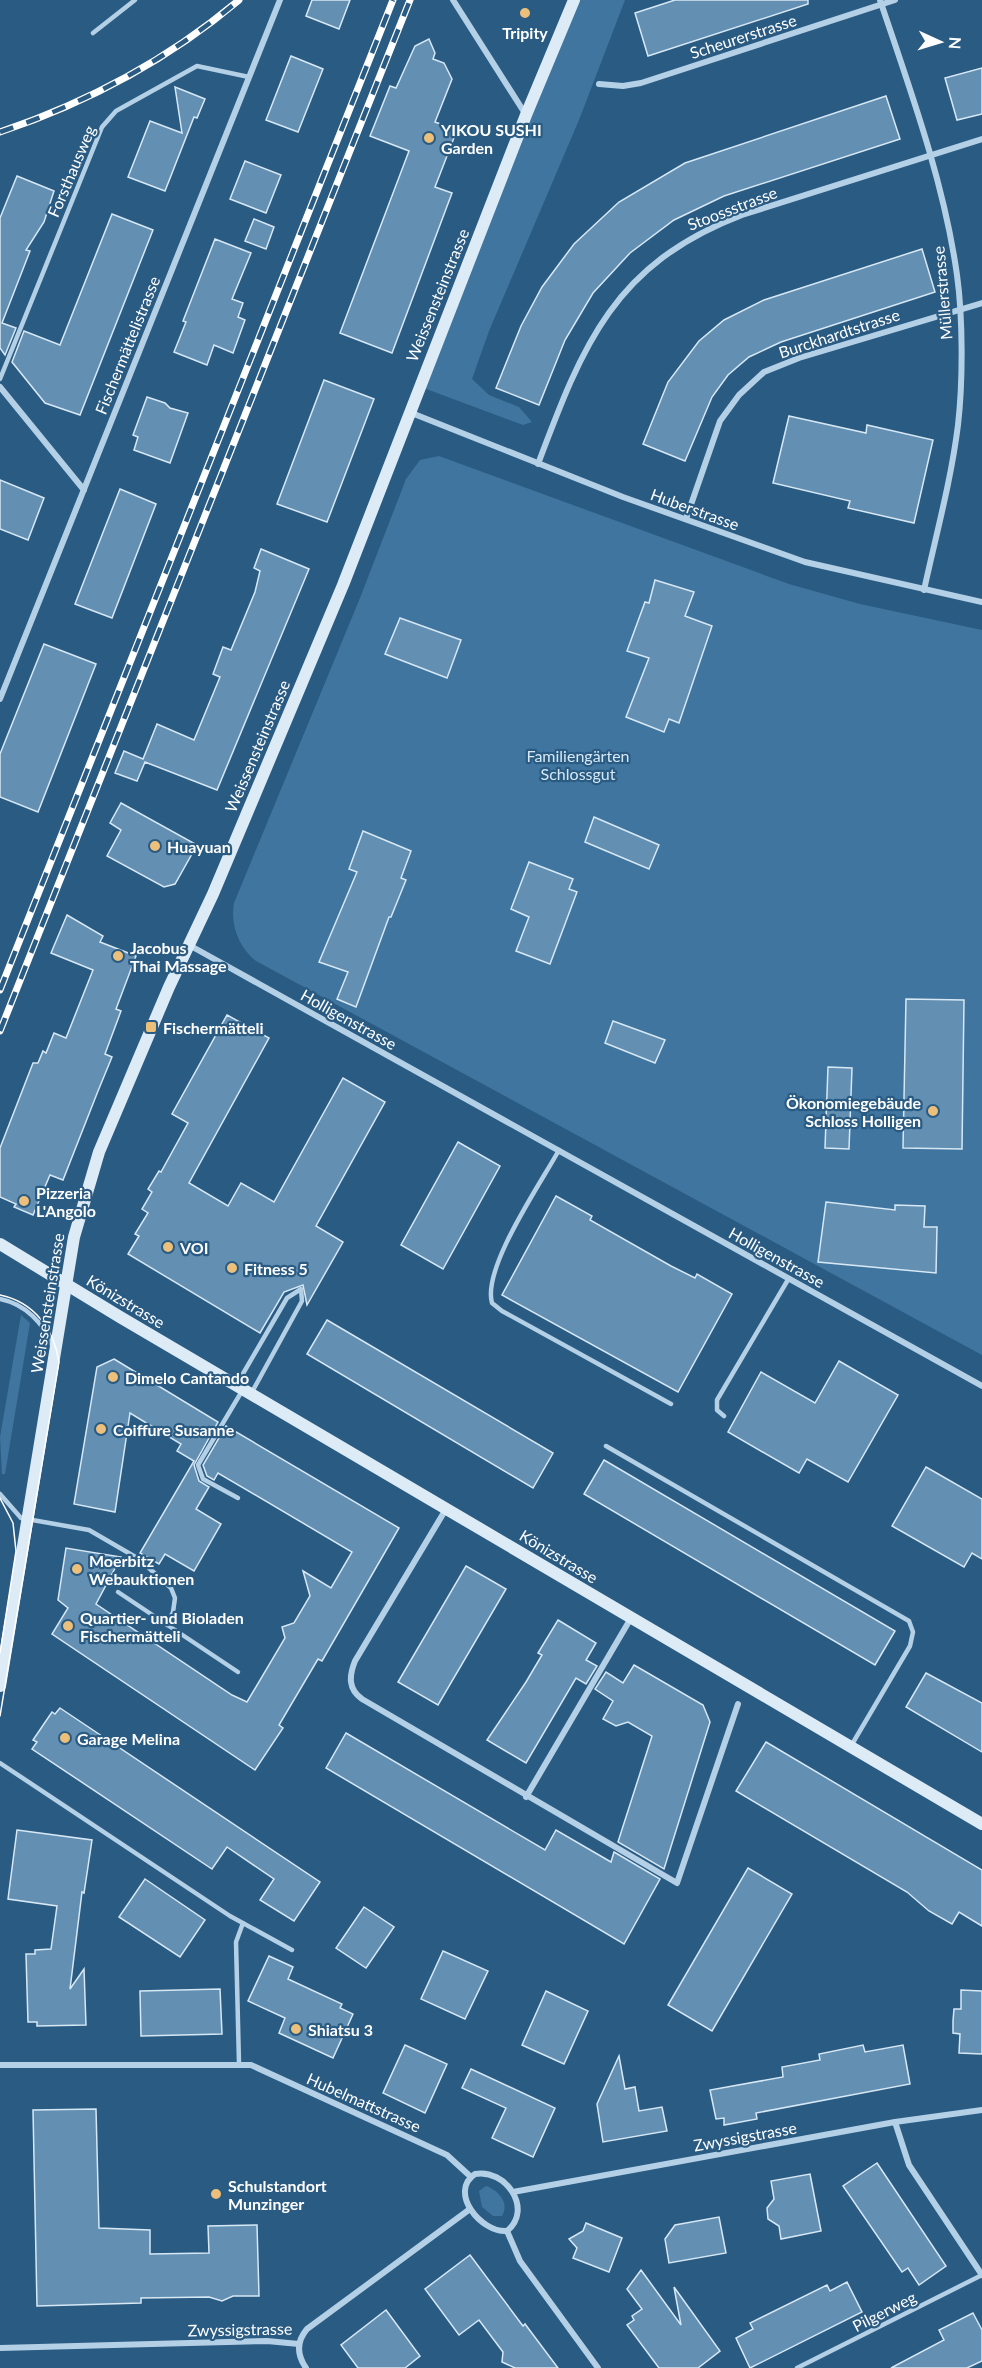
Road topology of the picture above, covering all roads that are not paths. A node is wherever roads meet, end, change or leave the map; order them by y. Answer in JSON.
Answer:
{"nodes":[{"id":1,"x":135,"y":0,"type":"edge"},
{"id":2,"x":280,"y":0,"type":"edge"},
{"id":3,"x":453,"y":0,"type":"edge"},
{"id":4,"x":574,"y":0,"type":"edge"},
{"id":5,"x":895,"y":0,"type":"edge"},
{"id":6,"x":880,"y":2,"type":"edge"},
{"id":7,"x":93,"y":33,"type":"dead end"},
{"id":8,"x":249,"y":77,"type":"junction"},
{"id":9,"x":598,"y":84,"type":"dead end"},
{"id":10,"x":526,"y":115,"type":"junction"},
{"id":11,"x":982,"y":139,"type":"edge"},
{"id":12,"x":929,"y":155,"type":"junction"},
{"id":13,"x":982,"y":303,"type":"edge"},
{"id":14,"x":959,"y":310,"type":"junction"},
{"id":15,"x":0,"y":379,"type":"edge"},
{"id":16,"x":0,"y":387,"type":"edge"},
{"id":17,"x":408,"y":412,"type":"junction"},
{"id":18,"x":538,"y":464,"type":"junction"},
{"id":19,"x":84,"y":490,"type":"junction"},
{"id":20,"x":686,"y":519,"type":"junction"},
{"id":21,"x":924,"y":590,"type":"junction"},
{"id":22,"x":982,"y":602,"type":"edge"},
{"id":23,"x":0,"y":699,"type":"edge"},
{"id":24,"x":189,"y":945,"type":"junction"},
{"id":25,"x":559,"y":1150,"type":"junction"},
{"id":26,"x":0,"y":1244,"type":"edge"},
{"id":27,"x":789,"y":1278,"type":"junction"},
{"id":28,"x":66,"y":1285,"type":"junction"},
{"id":29,"x":0,"y":1299,"type":"edge"},
{"id":30,"x":54,"y":1358,"type":"junction"},
{"id":31,"x":982,"y":1386,"type":"edge"},
{"id":32,"x":243,"y":1390,"type":"junction"},
{"id":33,"x":671,"y":1404,"type":"dead end"},
{"id":34,"x":724,"y":1416,"type":"dead end"},
{"id":35,"x":606,"y":1446,"type":"dead end"},
{"id":36,"x":0,"y":1494,"type":"edge"},
{"id":37,"x":238,"y":1498,"type":"dead end"},
{"id":38,"x":446,"y":1509,"type":"junction"},
{"id":39,"x":28,"y":1520,"type":"junction"},
{"id":40,"x":118,"y":1592,"type":"dead end"},
{"id":41,"x":631,"y":1618,"type":"junction"},
{"id":42,"x":167,"y":1624,"type":"junction"},
{"id":43,"x":238,"y":1672,"type":"dead end"},
{"id":44,"x":0,"y":1686,"type":"edge"},
{"id":45,"x":738,"y":1704,"type":"dead end"},
{"id":46,"x":850,"y":1748,"type":"junction"},
{"id":47,"x":0,"y":1763,"type":"edge"},
{"id":48,"x":526,"y":1797,"type":"junction"},
{"id":49,"x":982,"y":1824,"type":"edge"},
{"id":50,"x":243,"y":1923,"type":"junction"},
{"id":51,"x":292,"y":1950,"type":"dead end"},
{"id":52,"x":239,"y":2063,"type":"junction"},
{"id":53,"x":0,"y":2065,"type":"edge"},
{"id":54,"x":982,"y":2110,"type":"edge"},
{"id":55,"x":895,"y":2122,"type":"junction"},
{"id":56,"x":471,"y":2177,"type":"junction"},
{"id":57,"x":513,"y":2192,"type":"junction"},
{"id":58,"x":470,"y":2209,"type":"junction"},
{"id":59,"x":507,"y":2231,"type":"junction"},
{"id":60,"x":982,"y":2275,"type":"edge"},
{"id":61,"x":299,"y":2344,"type":"junction"},
{"id":62,"x":0,"y":2348,"type":"edge"},
{"id":63,"x":306,"y":2368,"type":"edge"},
{"id":64,"x":598,"y":2368,"type":"edge"},
{"id":65,"x":797,"y":2368,"type":"edge"}],
"edges":[{"from":1,"to":7,"type":"lane"},
{"from":2,"to":8,"type":"street","name":"Fischermättelistrasse"},
{"from":3,"to":10,"type":"street"},
{"from":4,"to":10,"type":"main road","name":"Weissensteinstrasse"},
{"from":5,"to":6,"type":"street","name":"Scheurerstrasse"},
{"from":6,"to":9,"type":"street","name":"Scheurerstrasse"},
{"from":6,"to":12,"type":"street","name":"Müllerstrasse"},
{"from":8,"to":15,"type":"lane","name":"Forsthausweg"},
{"from":8,"to":19,"type":"street","name":"Fischermättelistrasse"},
{"from":10,"to":17,"type":"main road","name":"Weissensteinstrasse"},
{"from":11,"to":12,"type":"street","name":"Stoossstrasse"},
{"from":12,"to":14,"type":"street","name":"Müllerstrasse"},
{"from":12,"to":18,"type":"street","name":"Stoossstrasse"},
{"from":13,"to":14,"type":"street","name":"Burckhardtstrasse"},
{"from":14,"to":20,"type":"street","name":"Burckhardtstrasse"},
{"from":14,"to":21,"type":"street","name":"Müllerstrasse"},
{"from":16,"to":19,"type":"street"},
{"from":17,"to":18,"type":"street","name":"Huberstrasse"},
{"from":17,"to":24,"type":"main road","name":"Weissensteinstrasse"},
{"from":18,"to":20,"type":"street","name":"Huberstrasse"},
{"from":19,"to":23,"type":"street","name":"Fischermättelistrasse"},
{"from":20,"to":21,"type":"street","name":"Huberstrasse"},
{"from":21,"to":22,"type":"street","name":"Huberstrasse"},
{"from":24,"to":25,"type":"street","name":"Holligenstrasse"},
{"from":24,"to":28,"type":"main road","name":"Weissensteinstrasse"},
{"from":25,"to":27,"type":"street","name":"Holligenstrasse"},
{"from":25,"to":33,"type":"lane"},
{"from":26,"to":28,"type":"main road","name":"Könizstrasse"},
{"from":27,"to":31,"type":"street","name":"Holligenstrasse"},
{"from":27,"to":34,"type":"lane"},
{"from":28,"to":30,"type":"main road","name":"Weissensteinstrasse"},
{"from":28,"to":32,"type":"main road","name":"Könizstrasse"},
{"from":29,"to":30,"type":"lane"},
{"from":30,"to":39,"type":"main road","name":"Weissensteinstrasse"},
{"from":32,"to":32,"type":"lane"},
{"from":32,"to":37,"type":"lane"},
{"from":32,"to":38,"type":"main road","name":"Könizstrasse"},
{"from":35,"to":46,"type":"lane"},
{"from":36,"to":39,"type":"lane"},
{"from":38,"to":41,"type":"main road","name":"Könizstrasse"},
{"from":38,"to":48,"type":"street"},
{"from":39,"to":42,"type":"lane"},
{"from":39,"to":44,"type":"main road","name":"Weissensteinstrasse"},
{"from":40,"to":42,"type":"lane"},
{"from":41,"to":46,"type":"main road","name":"Könizstrasse"},
{"from":41,"to":48,"type":"street"},
{"from":42,"to":43,"type":"lane"},
{"from":45,"to":48,"type":"street"},
{"from":46,"to":49,"type":"main road","name":"Könizstrasse"},
{"from":47,"to":50,"type":"lane"},
{"from":50,"to":51,"type":"lane"},
{"from":50,"to":52,"type":"lane"},
{"from":52,"to":53,"type":"street","name":"Hubelmattstrasse"},
{"from":52,"to":56,"type":"street","name":"Hubelmattstrasse"},
{"from":54,"to":55,"type":"street","name":"Zwyssigstrasse"},
{"from":55,"to":57,"type":"street","name":"Zwyssigstrasse"},
{"from":55,"to":60,"type":"street"},
{"from":56,"to":57,"type":"street"},
{"from":56,"to":58,"type":"street"},
{"from":57,"to":59,"type":"street"},
{"from":58,"to":59,"type":"street"},
{"from":58,"to":61,"type":"street","name":"Zwyssigstrasse"},
{"from":59,"to":64,"type":"street"},
{"from":60,"to":65,"type":"lane","name":"Pilgerweg"},
{"from":61,"to":62,"type":"street","name":"Zwyssigstrasse"},
{"from":61,"to":63,"type":"street"}]}
